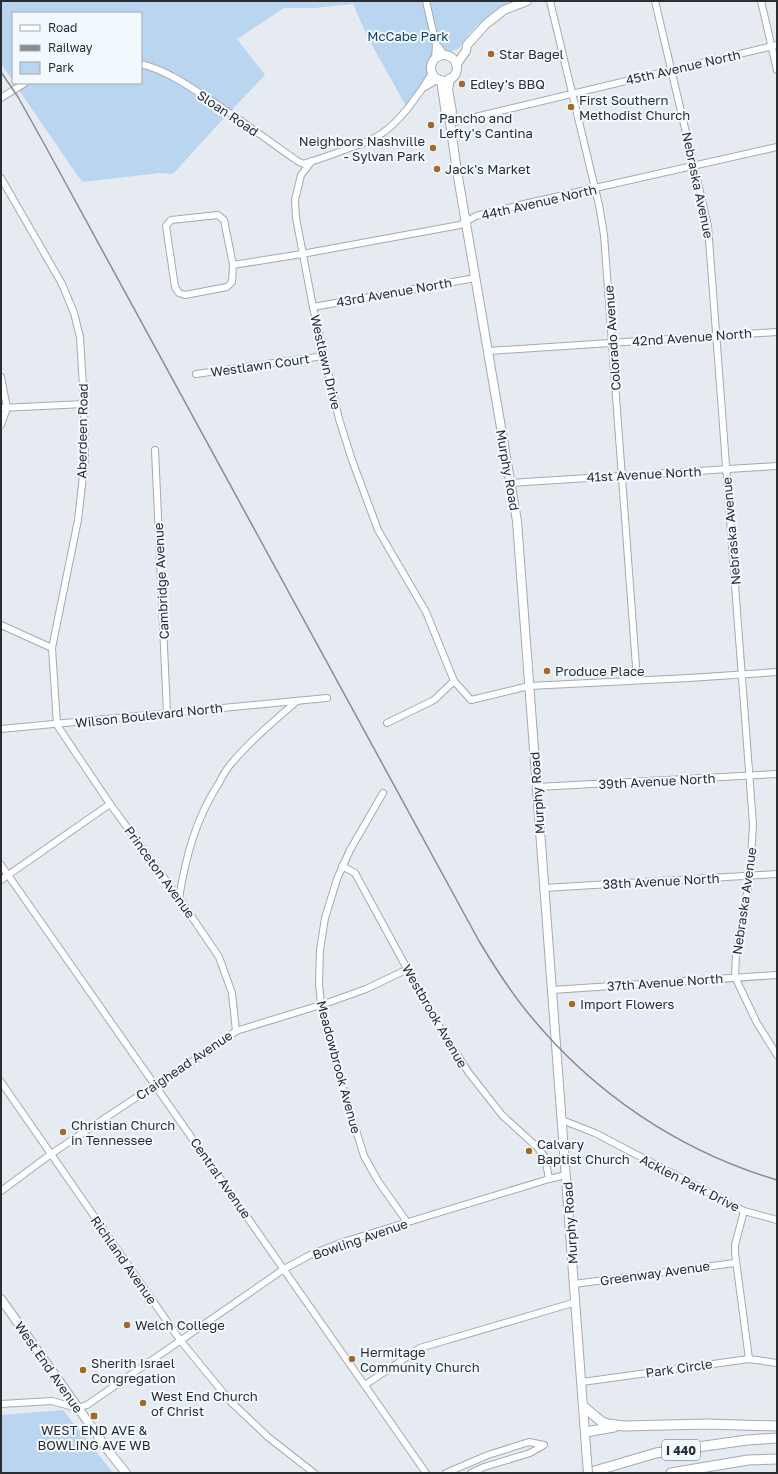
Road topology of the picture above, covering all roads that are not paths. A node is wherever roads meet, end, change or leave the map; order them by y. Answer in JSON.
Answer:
{"nodes":[{"id":1,"x":426,"y":1,"type":"edge"},
{"id":2,"x":527,"y":1,"type":"edge"},
{"id":3,"x":550,"y":1,"type":"edge"},
{"id":4,"x":655,"y":1,"type":"edge"},
{"id":5,"x":761,"y":1,"type":"edge"},
{"id":6,"x":436,"y":45,"type":"junction"},
{"id":7,"x":467,"y":45,"type":"junction"},
{"id":8,"x":774,"y":45,"type":"edge"},
{"id":9,"x":447,"y":56,"type":"junction"},
{"id":10,"x":435,"y":59,"type":"junction"},
{"id":11,"x":142,"y":64,"type":"edge"},
{"id":12,"x":456,"y":65,"type":"junction"},
{"id":13,"x":672,"y":70,"type":"junction"},
{"id":14,"x":777,"y":70,"type":"edge"},
{"id":15,"x":432,"y":73,"type":"junction"},
{"id":16,"x":450,"y":78,"type":"junction"},
{"id":17,"x":440,"y":80,"type":"junction"},
{"id":18,"x":23,"y":84,"type":"edge"},
{"id":19,"x":424,"y":88,"type":"junction"},
{"id":20,"x":572,"y":93,"type":"junction"},
{"id":21,"x":1,"y":98,"type":"edge"},
{"id":22,"x":449,"y":120,"type":"junction"},
{"id":23,"x":777,"y":147,"type":"edge"},
{"id":24,"x":312,"y":161,"type":"junction"},
{"id":25,"x":695,"y":165,"type":"junction"},
{"id":26,"x":1,"y":178,"type":"edge"},
{"id":27,"x":594,"y":189,"type":"junction"},
{"id":28,"x":466,"y":221,"type":"junction"},
{"id":29,"x":302,"y":254,"type":"junction"},
{"id":30,"x":233,"y":265,"type":"junction"},
{"id":31,"x":475,"y":278,"type":"junction"},
{"id":32,"x":313,"y":306,"type":"junction"},
{"id":33,"x":777,"y":332,"type":"edge"},
{"id":34,"x":716,"y":335,"type":"junction"},
{"id":35,"x":612,"y":342,"type":"junction"},
{"id":36,"x":488,"y":351,"type":"junction"},
{"id":37,"x":324,"y":356,"type":"junction"},
{"id":38,"x":196,"y":374,"type":"dead end"},
{"id":39,"x":1,"y":377,"type":"edge"},
{"id":40,"x":84,"y":404,"type":"junction"},
{"id":41,"x":4,"y":408,"type":"edge"},
{"id":42,"x":1,"y":425,"type":"edge"},
{"id":43,"x":155,"y":450,"type":"dead end"},
{"id":44,"x":777,"y":466,"type":"edge"},
{"id":45,"x":726,"y":469,"type":"junction"},
{"id":46,"x":621,"y":475,"type":"junction"},
{"id":47,"x":510,"y":482,"type":"junction"},
{"id":48,"x":1,"y":625,"type":"edge"},
{"id":49,"x":52,"y":648,"type":"junction"},
{"id":50,"x":777,"y":672,"type":"edge"},
{"id":51,"x":742,"y":674,"type":"junction"},
{"id":52,"x":637,"y":680,"type":"junction"},
{"id":53,"x":454,"y":681,"type":"junction"},
{"id":54,"x":529,"y":686,"type":"junction"},
{"id":55,"x":327,"y":698,"type":"dead end"},
{"id":56,"x":297,"y":701,"type":"junction"},
{"id":57,"x":167,"y":712,"type":"junction"},
{"id":58,"x":387,"y":723,"type":"dead end"},
{"id":59,"x":57,"y":725,"type":"junction"},
{"id":60,"x":1,"y":730,"type":"edge"},
{"id":61,"x":777,"y":774,"type":"edge"},
{"id":62,"x":749,"y":775,"type":"junction"},
{"id":63,"x":537,"y":788,"type":"junction"},
{"id":64,"x":383,"y":793,"type":"dead end"},
{"id":65,"x":110,"y":804,"type":"junction"},
{"id":66,"x":1,"y":865,"type":"edge"},
{"id":67,"x":342,"y":866,"type":"junction"},
{"id":68,"x":777,"y":874,"type":"edge"},
{"id":69,"x":8,"y":875,"type":"junction"},
{"id":70,"x":750,"y":876,"type":"junction"},
{"id":71,"x":1,"y":880,"type":"edge"},
{"id":72,"x":544,"y":888,"type":"junction"},
{"id":73,"x":179,"y":898,"type":"junction"},
{"id":74,"x":408,"y":969,"type":"junction"},
{"id":75,"x":777,"y":975,"type":"edge"},
{"id":76,"x":735,"y":977,"type":"junction"},
{"id":77,"x":552,"y":990,"type":"junction"},
{"id":78,"x":322,"y":1005,"type":"junction"},
{"id":79,"x":236,"y":1030,"type":"junction"},
{"id":80,"x":777,"y":1055,"type":"edge"},
{"id":81,"x":1,"y":1082,"type":"edge"},
{"id":82,"x":155,"y":1085,"type":"junction"},
{"id":83,"x":562,"y":1120,"type":"junction"},
{"id":84,"x":51,"y":1154,"type":"junction"},
{"id":85,"x":566,"y":1175,"type":"junction"},
{"id":86,"x":549,"y":1179,"type":"junction"},
{"id":87,"x":1,"y":1191,"type":"edge"},
{"id":88,"x":744,"y":1211,"type":"junction"},
{"id":89,"x":777,"y":1220,"type":"edge"},
{"id":90,"x":407,"y":1222,"type":"junction"},
{"id":91,"x":736,"y":1262,"type":"junction"},
{"id":92,"x":284,"y":1269,"type":"junction"},
{"id":93,"x":574,"y":1284,"type":"junction"},
{"id":94,"x":1,"y":1299,"type":"edge"},
{"id":95,"x":576,"y":1302,"type":"junction"},
{"id":96,"x":180,"y":1340,"type":"junction"},
{"id":97,"x":749,"y":1359,"type":"junction"},
{"id":98,"x":777,"y":1363,"type":"edge"},
{"id":99,"x":582,"y":1382,"type":"junction"},
{"id":100,"x":365,"y":1385,"type":"junction"},
{"id":101,"x":1,"y":1404,"type":"edge"},
{"id":102,"x":584,"y":1407,"type":"junction"},
{"id":103,"x":77,"y":1408,"type":"junction"},
{"id":104,"x":624,"y":1426,"type":"junction"},
{"id":105,"x":777,"y":1426,"type":"edge"},
{"id":106,"x":586,"y":1432,"type":"junction"},
{"id":107,"x":777,"y":1438,"type":"edge"},
{"id":108,"x":777,"y":1459,"type":"edge"},
{"id":109,"x":126,"y":1473,"type":"edge"},
{"id":110,"x":314,"y":1473,"type":"edge"},
{"id":111,"x":426,"y":1473,"type":"edge"},
{"id":112,"x":446,"y":1473,"type":"edge"},
{"id":113,"x":471,"y":1473,"type":"edge"},
{"id":114,"x":588,"y":1473,"type":"edge"},
{"id":115,"x":671,"y":1473,"type":"edge"}],
"edges":[{"from":1,"to":6,"type":"street"},
{"from":2,"to":7,"type":"main road"},
{"from":3,"to":20,"type":"street","name":"Colorado Avenue"},
{"from":4,"to":13,"type":"street","name":"Nebraska Avenue"},
{"from":5,"to":8,"type":"street"},
{"from":6,"to":9,"type":"street"},
{"from":6,"to":10,"type":"street"},
{"from":7,"to":9,"type":"main road"},
{"from":7,"to":12,"type":"main road"},
{"from":8,"to":13,"type":"street","name":"45th Avenue North"},
{"from":8,"to":14,"type":"street"},
{"from":9,"to":10,"type":"main road"},
{"from":9,"to":12,"type":"main road"},
{"from":10,"to":15,"type":"main road"},
{"from":11,"to":24,"type":"street","name":"Sloan Road"},
{"from":12,"to":16,"type":"main road"},
{"from":13,"to":20,"type":"street","name":"45th Avenue North"},
{"from":13,"to":25,"type":"street","name":"Nebraska Avenue"},
{"from":15,"to":17,"type":"main road"},
{"from":15,"to":19,"type":"street"},
{"from":16,"to":17,"type":"main road"},
{"from":16,"to":22,"type":"main road","name":"Murphy Road"},
{"from":17,"to":19,"type":"street"},
{"from":17,"to":22,"type":"main road","name":"Murphy Road"},
{"from":18,"to":21,"type":"street"},
{"from":19,"to":24,"type":"street"},
{"from":20,"to":22,"type":"street","name":"45th Avenue North"},
{"from":20,"to":27,"type":"street","name":"Colorado Avenue"},
{"from":22,"to":28,"type":"main road","name":"Murphy Road"},
{"from":23,"to":25,"type":"street","name":"44th Avenue North"},
{"from":24,"to":29,"type":"street","name":"Westlawn Drive"},
{"from":25,"to":27,"type":"street","name":"44th Avenue North"},
{"from":25,"to":34,"type":"street","name":"Nebraska Avenue"},
{"from":26,"to":40,"type":"street","name":"Aberdeen Road"},
{"from":27,"to":28,"type":"street","name":"44th Avenue North"},
{"from":27,"to":35,"type":"street","name":"Colorado Avenue"},
{"from":28,"to":29,"type":"street","name":"44th Avenue North"},
{"from":28,"to":31,"type":"main road","name":"Murphy Road"},
{"from":29,"to":30,"type":"street","name":"44th Avenue North"},
{"from":29,"to":32,"type":"street","name":"Westlawn Drive"},
{"from":30,"to":30,"type":"street"},
{"from":31,"to":32,"type":"street","name":"43rd Avenue North"},
{"from":31,"to":36,"type":"main road","name":"Murphy Road"},
{"from":32,"to":37,"type":"street","name":"Westlawn Drive"},
{"from":33,"to":34,"type":"street","name":"42nd Avenue North"},
{"from":34,"to":35,"type":"street","name":"42nd Avenue North"},
{"from":34,"to":45,"type":"street","name":"Nebraska Avenue"},
{"from":35,"to":36,"type":"street","name":"42nd Avenue North"},
{"from":35,"to":46,"type":"street","name":"Colorado Avenue"},
{"from":36,"to":47,"type":"main road","name":"Murphy Road"},
{"from":37,"to":38,"type":"street","name":"Westlawn Court"},
{"from":37,"to":53,"type":"street","name":"Westlawn Drive"},
{"from":39,"to":41,"type":"street"},
{"from":40,"to":41,"type":"street"},
{"from":40,"to":49,"type":"street","name":"Aberdeen Road"},
{"from":41,"to":42,"type":"street"},
{"from":43,"to":57,"type":"street","name":"Cambridge Avenue"},
{"from":44,"to":45,"type":"street","name":"41st Avenue North"},
{"from":45,"to":46,"type":"street","name":"41st Avenue North"},
{"from":45,"to":51,"type":"street","name":"Nebraska Avenue"},
{"from":46,"to":47,"type":"street","name":"41st Avenue North"},
{"from":46,"to":52,"type":"street","name":"Colorado Avenue"},
{"from":47,"to":54,"type":"main road","name":"Murphy Road"},
{"from":48,"to":49,"type":"street"},
{"from":49,"to":59,"type":"street","name":"Aberdeen Road"},
{"from":50,"to":51,"type":"street"},
{"from":51,"to":52,"type":"street"},
{"from":51,"to":62,"type":"street","name":"Nebraska Avenue"},
{"from":52,"to":54,"type":"street"},
{"from":53,"to":54,"type":"street","name":"Westlawn Drive"},
{"from":53,"to":58,"type":"street"},
{"from":54,"to":63,"type":"main road","name":"Murphy Road"},
{"from":55,"to":56,"type":"street","name":"Wilson Boulevard North"},
{"from":56,"to":57,"type":"street","name":"Wilson Boulevard North"},
{"from":56,"to":73,"type":"street"},
{"from":57,"to":59,"type":"street","name":"Wilson Boulevard North"},
{"from":59,"to":60,"type":"street","name":"Wilson Boulevard North"},
{"from":59,"to":65,"type":"street","name":"Princeton Avenue"},
{"from":61,"to":62,"type":"street","name":"39th Avenue North"},
{"from":62,"to":63,"type":"street","name":"39th Avenue North"},
{"from":62,"to":70,"type":"street","name":"Nebraska Avenue"},
{"from":63,"to":72,"type":"main road","name":"Murphy Road"},
{"from":64,"to":67,"type":"street","name":"Meadowbrook Avenue"},
{"from":65,"to":69,"type":"street"},
{"from":65,"to":73,"type":"street","name":"Princeton Avenue"},
{"from":66,"to":69,"type":"street","name":"Central Avenue"},
{"from":67,"to":74,"type":"street","name":"Westbrook Avenue"},
{"from":67,"to":78,"type":"street","name":"Meadowbrook Avenue"},
{"from":68,"to":70,"type":"street","name":"38th Avenue North"},
{"from":69,"to":71,"type":"street"},
{"from":69,"to":82,"type":"street","name":"Central Avenue"},
{"from":70,"to":72,"type":"street","name":"38th Avenue North"},
{"from":70,"to":76,"type":"street","name":"Nebraska Avenue"},
{"from":72,"to":77,"type":"main road","name":"Murphy Road"},
{"from":73,"to":79,"type":"street","name":"Princeton Avenue"},
{"from":74,"to":78,"type":"street","name":"Craighead Avenue"},
{"from":74,"to":86,"type":"street","name":"Westbrook Avenue"},
{"from":75,"to":76,"type":"street","name":"37th Avenue North"},
{"from":76,"to":77,"type":"street","name":"37th Avenue North"},
{"from":76,"to":80,"type":"street","name":"Nebraska Avenue"},
{"from":77,"to":83,"type":"main road","name":"Murphy Road"},
{"from":78,"to":79,"type":"street","name":"Craighead Avenue"},
{"from":78,"to":90,"type":"street","name":"Meadowbrook Avenue"},
{"from":79,"to":82,"type":"street","name":"Craighead Avenue"},
{"from":81,"to":84,"type":"street","name":"Richland Avenue"},
{"from":82,"to":84,"type":"street","name":"Craighead Avenue"},
{"from":82,"to":92,"type":"street","name":"Central Avenue"},
{"from":83,"to":85,"type":"main road","name":"Murphy Road"},
{"from":83,"to":88,"type":"street","name":"Acklen Park Drive"},
{"from":84,"to":87,"type":"street","name":"Craighead Avenue"},
{"from":84,"to":96,"type":"street","name":"Richland Avenue"},
{"from":85,"to":86,"type":"street","name":"Bowling Avenue"},
{"from":85,"to":93,"type":"main road","name":"Murphy Road"},
{"from":86,"to":90,"type":"street","name":"Bowling Avenue"},
{"from":88,"to":89,"type":"street","name":"Acklen Park Drive"},
{"from":88,"to":91,"type":"street"},
{"from":90,"to":92,"type":"street","name":"Bowling Avenue"},
{"from":91,"to":93,"type":"street","name":"Greenway Avenue"},
{"from":91,"to":97,"type":"street"},
{"from":92,"to":96,"type":"street","name":"Bowling Avenue"},
{"from":92,"to":100,"type":"street","name":"Central Avenue"},
{"from":93,"to":95,"type":"main road","name":"Murphy Road"},
{"from":94,"to":103,"type":"main road","name":"West End Avenue"},
{"from":95,"to":99,"type":"main road","name":"Murphy Road"},
{"from":95,"to":100,"type":"street"},
{"from":96,"to":103,"type":"street","name":"Bowling Avenue"},
{"from":96,"to":110,"type":"street","name":"Richland Avenue"},
{"from":97,"to":98,"type":"street","name":"Park Circle"},
{"from":97,"to":99,"type":"street","name":"Park Circle"},
{"from":99,"to":102,"type":"main road","name":"Murphy Road"},
{"from":100,"to":111,"type":"street","name":"Central Avenue"},
{"from":101,"to":103,"type":"street"},
{"from":102,"to":104,"type":"highway"},
{"from":102,"to":106,"type":"main road","name":"Murphy Road"},
{"from":103,"to":109,"type":"main road","name":"West End Avenue"},
{"from":104,"to":105,"type":"highway"},
{"from":104,"to":106,"type":"highway"},
{"from":106,"to":114,"type":"main road","name":"Murphy Road","bridge":true},
{"from":107,"to":114,"type":"highway","number":"I 440"},
{"from":108,"to":115,"type":"highway","number":"I 440"},
{"from":112,"to":113,"type":"street"}]}
